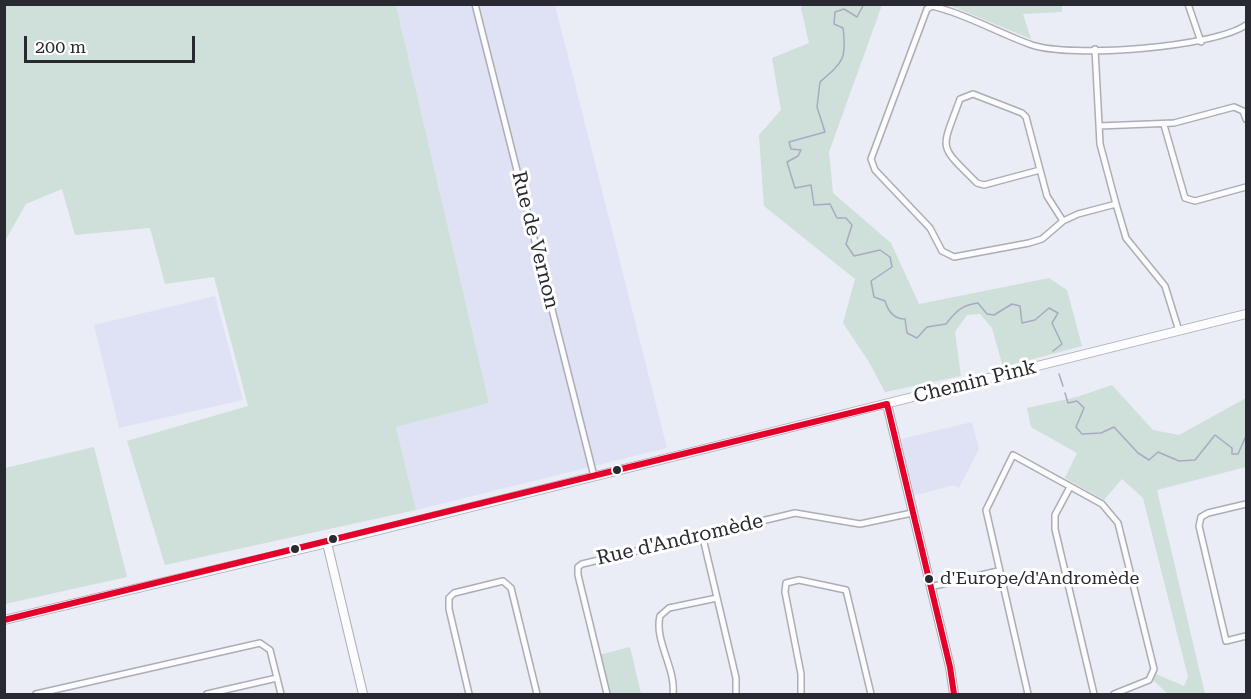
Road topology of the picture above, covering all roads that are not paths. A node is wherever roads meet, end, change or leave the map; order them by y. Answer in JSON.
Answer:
{"nodes":[{"id":1,"x":475,"y":4,"type":"edge"},
{"id":2,"x":1188,"y":4,"type":"edge"},
{"id":3,"x":1246,"y":25,"type":"edge"},
{"id":4,"x":1201,"y":42,"type":"junction"},
{"id":5,"x":1095,"y":49,"type":"junction"},
{"id":6,"x":1246,"y":119,"type":"edge"},
{"id":7,"x":1164,"y":125,"type":"junction"},
{"id":8,"x":1099,"y":126,"type":"junction"},
{"id":9,"x":1040,"y":170,"type":"junction"},
{"id":10,"x":1246,"y":187,"type":"edge"},
{"id":11,"x":1116,"y":204,"type":"junction"},
{"id":12,"x":1063,"y":221,"type":"junction"},
{"id":13,"x":1246,"y":314,"type":"edge"},
{"id":14,"x":1179,"y":331,"type":"junction"},
{"id":15,"x":887,"y":405,"type":"junction"},
{"id":16,"x":594,"y":476,"type":"junction"},
{"id":17,"x":1070,"y":487,"type":"junction"},
{"id":18,"x":1246,"y":504,"type":"edge"},
{"id":19,"x":912,"y":513,"type":"junction"},
{"id":20,"x":702,"y":534,"type":"junction"},
{"id":21,"x":327,"y":543,"type":"junction"},
{"id":22,"x":998,"y":571,"type":"junction"},
{"id":23,"x":930,"y":587,"type":"junction"},
{"id":24,"x":717,"y":598,"type":"junction"},
{"id":25,"x":4,"y":620,"type":"edge"},
{"id":26,"x":1246,"y":636,"type":"edge"},
{"id":27,"x":277,"y":678,"type":"junction"},
{"id":28,"x":36,"y":694,"type":"edge"},
{"id":29,"x":207,"y":694,"type":"edge"},
{"id":30,"x":281,"y":694,"type":"edge"},
{"id":31,"x":363,"y":694,"type":"edge"},
{"id":32,"x":469,"y":694,"type":"edge"},
{"id":33,"x":537,"y":694,"type":"edge"},
{"id":34,"x":607,"y":694,"type":"edge"},
{"id":35,"x":673,"y":694,"type":"edge"},
{"id":36,"x":736,"y":694,"type":"edge"},
{"id":37,"x":801,"y":694,"type":"edge"},
{"id":38,"x":871,"y":694,"type":"edge"},
{"id":39,"x":954,"y":694,"type":"edge"},
{"id":40,"x":1028,"y":694,"type":"edge"},
{"id":41,"x":1095,"y":694,"type":"edge"},
{"id":42,"x":1114,"y":694,"type":"edge"}],
"edges":[{"from":1,"to":16,"type":"street","name":"Rue de Vernon"},
{"from":2,"to":4,"type":"street"},
{"from":3,"to":4,"type":"street"},
{"from":4,"to":5,"type":"street"},
{"from":5,"to":8,"type":"street"},
{"from":5,"to":12,"type":"street"},
{"from":6,"to":7,"type":"street"},
{"from":7,"to":8,"type":"street"},
{"from":7,"to":10,"type":"street"},
{"from":8,"to":11,"type":"street"},
{"from":9,"to":9,"type":"street"},
{"from":9,"to":12,"type":"street"},
{"from":11,"to":12,"type":"street"},
{"from":11,"to":14,"type":"street"},
{"from":13,"to":14,"type":"main road","name":"Chemin Pink"},
{"from":14,"to":15,"type":"main road","name":"Chemin Pink"},
{"from":15,"to":16,"type":"main road","name":"Chemin Pink"},
{"from":15,"to":19,"type":"main road"},
{"from":16,"to":21,"type":"main road","name":"Chemin Pink"},
{"from":17,"to":22,"type":"street"},
{"from":17,"to":41,"type":"street"},
{"from":17,"to":42,"type":"street"},
{"from":18,"to":26,"type":"street"},
{"from":19,"to":20,"type":"street","name":"Rue d'Andromède"},
{"from":19,"to":23,"type":"main road"},
{"from":20,"to":24,"type":"street"},
{"from":20,"to":34,"type":"street","name":"Rue d'Andromède"},
{"from":21,"to":25,"type":"main road","name":"Chemin Pink"},
{"from":21,"to":31,"type":"main road"},
{"from":22,"to":23,"type":"street"},
{"from":22,"to":40,"type":"street"},
{"from":23,"to":39,"type":"main road"},
{"from":24,"to":35,"type":"street"},
{"from":24,"to":36,"type":"street"},
{"from":27,"to":28,"type":"street"},
{"from":27,"to":29,"type":"street"},
{"from":27,"to":30,"type":"street"},
{"from":32,"to":33,"type":"street"},
{"from":37,"to":38,"type":"street"}]}
